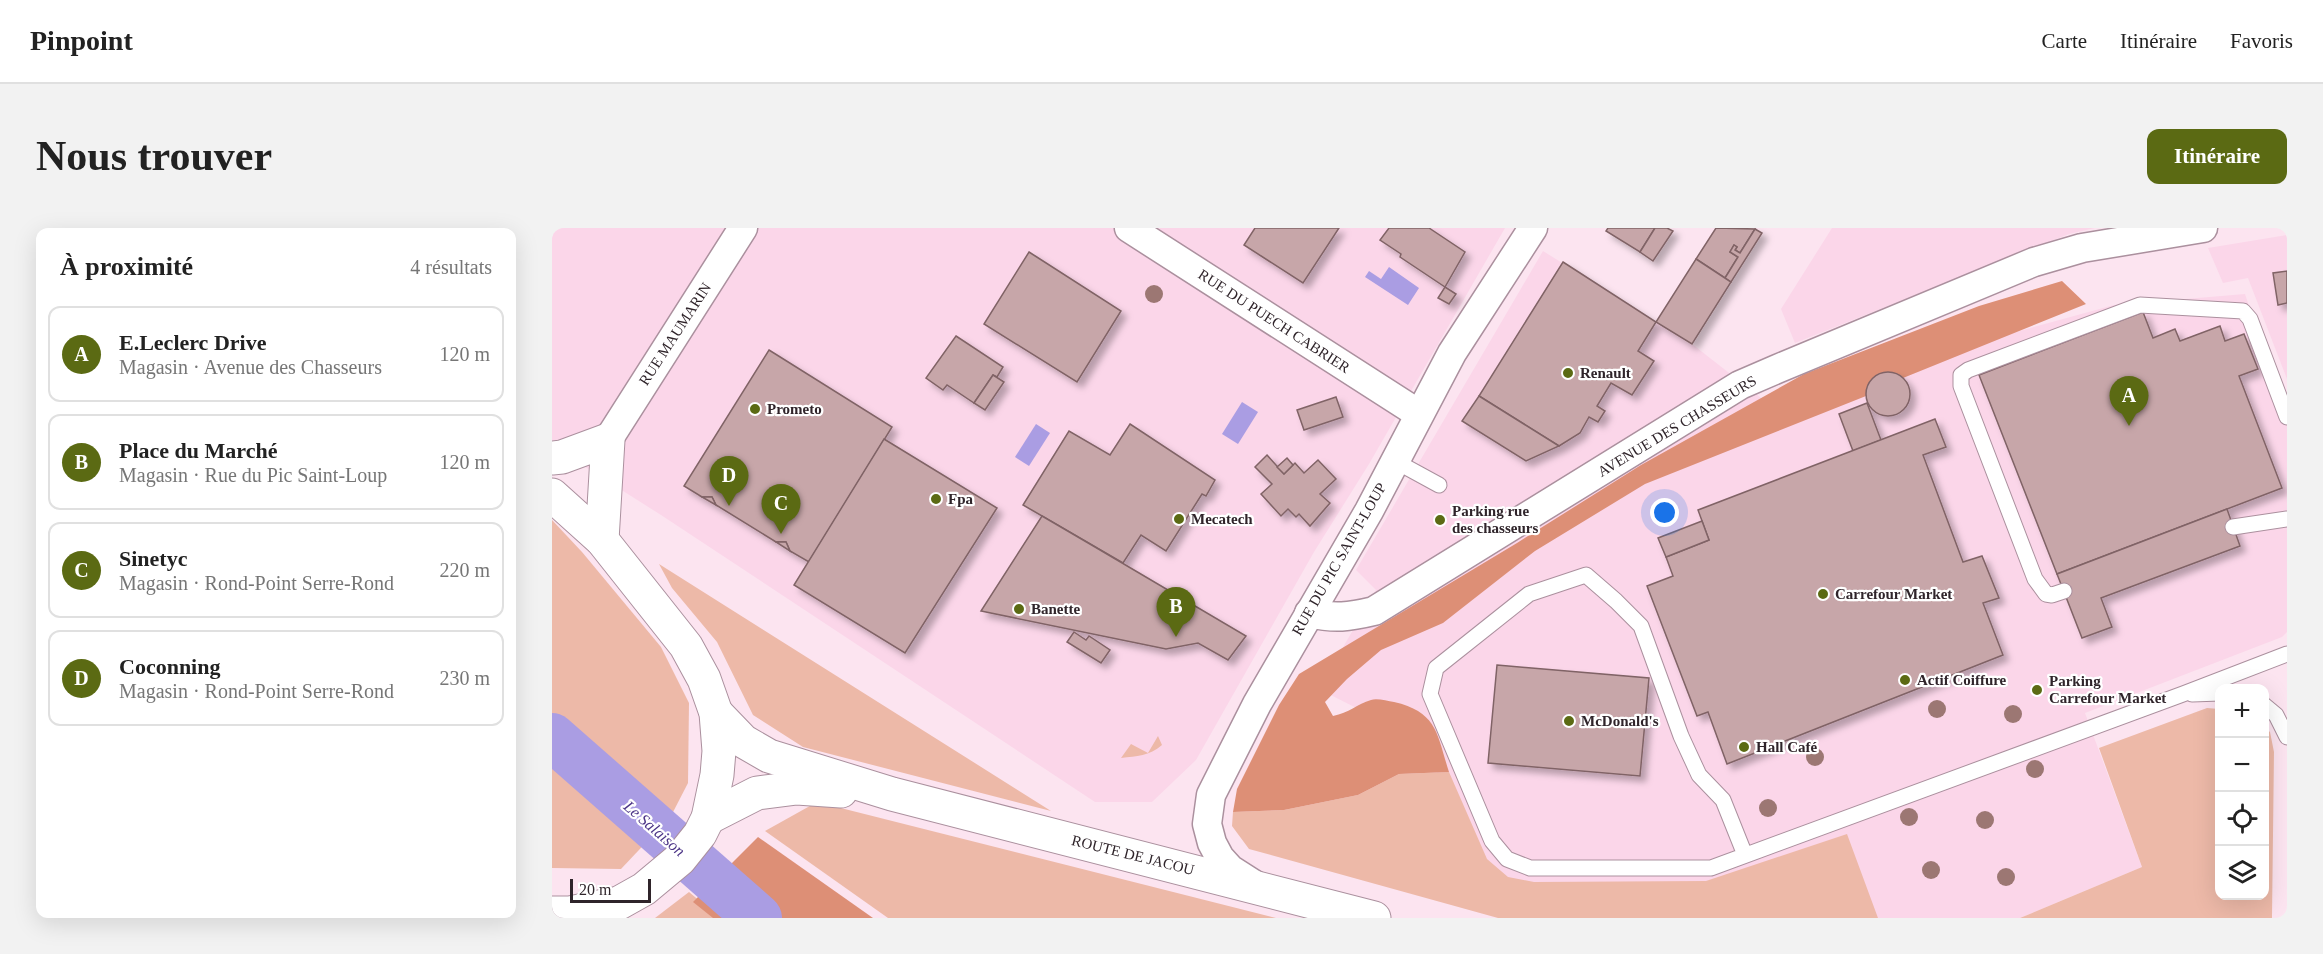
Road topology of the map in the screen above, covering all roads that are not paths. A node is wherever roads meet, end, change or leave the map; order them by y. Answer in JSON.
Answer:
{"nodes":[{"id":1,"x":743,"y":228,"type":"edge"},
{"id":2,"x":1129,"y":228,"type":"edge"},
{"id":3,"x":1533,"y":228,"type":"edge"},
{"id":4,"x":2203,"y":228,"type":"edge"},
{"id":5,"x":1419,"y":414,"type":"junction"},
{"id":6,"x":2287,"y":417,"type":"edge"},
{"id":7,"x":608,"y":440,"type":"junction"},
{"id":8,"x":552,"y":458,"type":"edge"},
{"id":9,"x":1395,"y":461,"type":"junction"},
{"id":10,"x":1439,"y":486,"type":"dead end"},
{"id":11,"x":552,"y":495,"type":"edge"},
{"id":12,"x":2287,"y":519,"type":"edge"},
{"id":13,"x":2233,"y":527,"type":"dead end"},
{"id":14,"x":602,"y":540,"type":"junction"},
{"id":15,"x":2064,"y":591,"type":"dead end"},
{"id":16,"x":1309,"y":613,"type":"junction"},
{"id":17,"x":2287,"y":654,"type":"edge"},
{"id":18,"x":2215,"y":693,"type":"edge"},
{"id":19,"x":2183,"y":694,"type":"junction"},
{"id":20,"x":2269,"y":709,"type":"edge"},
{"id":21,"x":716,"y":713,"type":"junction"},
{"id":22,"x":2287,"y":737,"type":"edge"},
{"id":23,"x":892,"y":794,"type":"junction"},
{"id":24,"x":704,"y":826,"type":"junction"},
{"id":25,"x":1745,"y":855,"type":"junction"},
{"id":26,"x":1259,"y":888,"type":"junction"},
{"id":27,"x":552,"y":913,"type":"edge"},
{"id":28,"x":1374,"y":918,"type":"edge"}],
"edges":[{"from":1,"to":7,"type":"street","name":"RUE MAUMARIN"},
{"from":2,"to":5,"type":"street","name":"RUE DU PUECH CABRIER"},
{"from":3,"to":5,"type":"street","name":"RUE DU PIC SAINT-LOUP"},
{"from":4,"to":16,"type":"street","name":"AVENUE DES CHASSEURS"},
{"from":5,"to":9,"type":"street","name":"RUE DU PIC SAINT-LOUP"},
{"from":6,"to":15,"type":"lane"},
{"from":7,"to":8,"type":"main road"},
{"from":7,"to":14,"type":"main road"},
{"from":9,"to":10,"type":"lane"},
{"from":9,"to":16,"type":"street","name":"RUE DU PIC SAINT-LOUP"},
{"from":11,"to":14,"type":"main road"},
{"from":12,"to":13,"type":"lane"},
{"from":14,"to":21,"type":"main road"},
{"from":16,"to":26,"type":"street","name":"RUE DU PIC SAINT-LOUP"},
{"from":17,"to":19,"type":"lane"},
{"from":18,"to":19,"type":"lane"},
{"from":19,"to":25,"type":"lane"},
{"from":20,"to":22,"type":"lane"},
{"from":21,"to":23,"type":"main road","name":"ROUTE DE JACOU"},
{"from":21,"to":24,"type":"main road"},
{"from":23,"to":24,"type":"main road","name":"ROUTE DE JACOU"},
{"from":23,"to":26,"type":"main road","name":"ROUTE DE JACOU"},
{"from":24,"to":27,"type":"main road"},
{"from":25,"to":25,"type":"lane"},
{"from":26,"to":28,"type":"main road","name":"ROUTE DE JACOU"}]}
